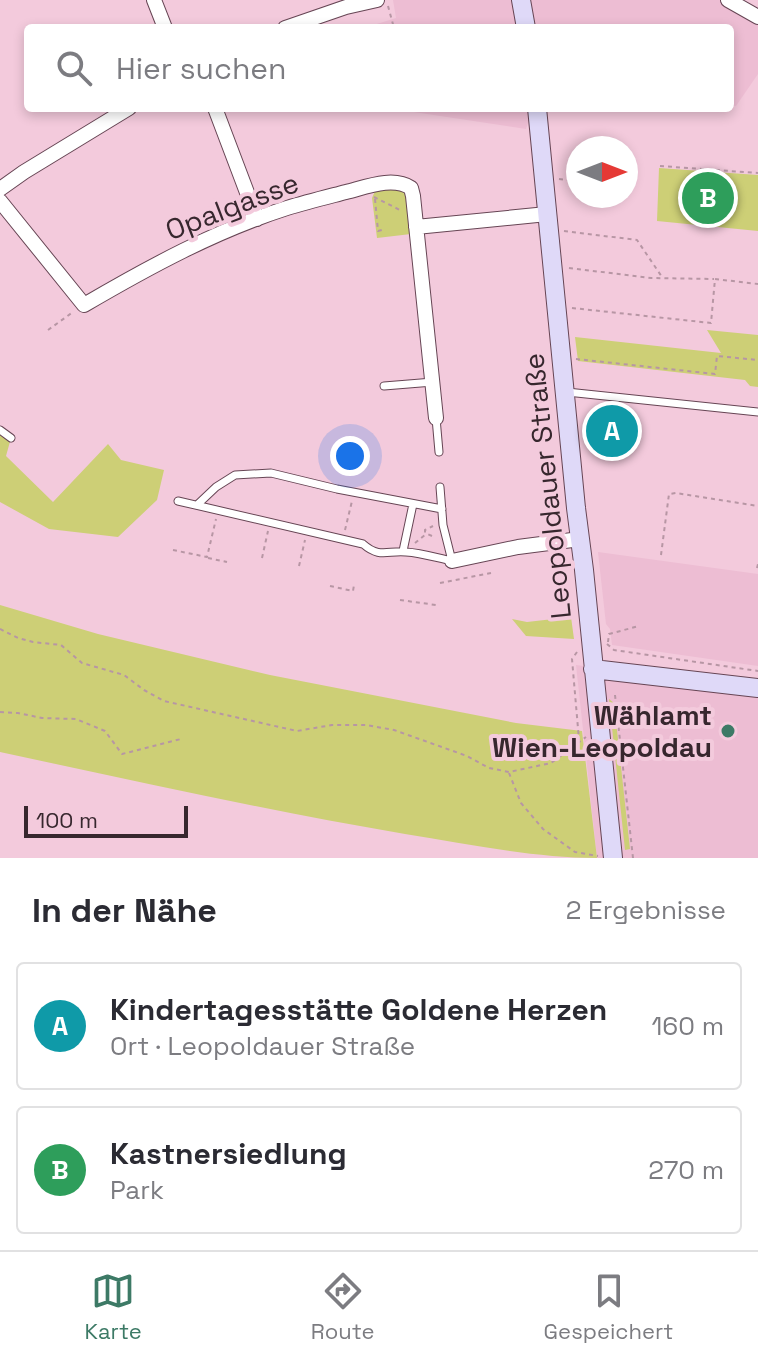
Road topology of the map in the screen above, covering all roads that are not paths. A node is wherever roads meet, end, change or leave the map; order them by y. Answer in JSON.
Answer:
{"nodes":[{"id":1,"x":154,"y":0,"type":"edge"},
{"id":2,"x":377,"y":0,"type":"edge"},
{"id":3,"x":521,"y":0,"type":"edge"},
{"id":4,"x":731,"y":1,"type":"edge"},
{"id":5,"x":758,"y":17,"type":"edge"},
{"id":6,"x":163,"y":24,"type":"edge"},
{"id":7,"x":297,"y":24,"type":"edge"},
{"id":8,"x":525,"y":24,"type":"edge"},
{"id":9,"x":122,"y":112,"type":"edge"},
{"id":10,"x":217,"y":112,"type":"edge"},
{"id":11,"x":537,"y":112,"type":"edge"},
{"id":12,"x":0,"y":189,"type":"edge"},
{"id":13,"x":0,"y":201,"type":"edge"},
{"id":14,"x":547,"y":214,"type":"junction"},
{"id":15,"x":257,"y":219,"type":"junction"},
{"id":16,"x":412,"y":220,"type":"junction"},
{"id":17,"x":433,"y":380,"type":"junction"},
{"id":18,"x":384,"y":386,"type":"dead end"},
{"id":19,"x":565,"y":392,"type":"junction"},
{"id":20,"x":758,"y":412,"type":"edge"},
{"id":21,"x":436,"y":418,"type":"joint"},
{"id":22,"x":0,"y":430,"type":"edge"},
{"id":23,"x":11,"y":438,"type":"dead end"},
{"id":24,"x":439,"y":452,"type":"dead end"},
{"id":25,"x":440,"y":487,"type":"dead end"},
{"id":26,"x":178,"y":501,"type":"dead end"},
{"id":27,"x":413,"y":504,"type":"junction"},
{"id":28,"x":197,"y":505,"type":"junction"},
{"id":29,"x":442,"y":509,"type":"junction"},
{"id":30,"x":580,"y":539,"type":"junction"},
{"id":31,"x":403,"y":551,"type":"junction"},
{"id":32,"x":452,"y":561,"type":"junction"},
{"id":33,"x":593,"y":669,"type":"junction"},
{"id":34,"x":758,"y":688,"type":"edge"},
{"id":35,"x":613,"y":858,"type":"edge"}],
"edges":[{"from":1,"to":6,"type":"street"},
{"from":2,"to":7,"type":"street"},
{"from":3,"to":8,"type":"main road"},
{"from":4,"to":5,"type":"street"},
{"from":9,"to":12,"type":"street"},
{"from":10,"to":15,"type":"street"},
{"from":11,"to":14,"type":"main road","name":"Leopoldauer Straße"},
{"from":13,"to":15,"type":"street","name":"Opalgasse"},
{"from":14,"to":16,"type":"street"},
{"from":14,"to":19,"type":"main road","name":"Leopoldauer Straße"},
{"from":15,"to":16,"type":"street","name":"Opalgasse"},
{"from":16,"to":17,"type":"street"},
{"from":17,"to":18,"type":"lane"},
{"from":17,"to":21,"type":"street"},
{"from":19,"to":20,"type":"lane"},
{"from":19,"to":30,"type":"main road","name":"Leopoldauer Straße"},
{"from":21,"to":24,"type":"lane"},
{"from":22,"to":23,"type":"lane"},
{"from":25,"to":29,"type":"lane"},
{"from":26,"to":28,"type":"lane"},
{"from":27,"to":28,"type":"lane"},
{"from":27,"to":29,"type":"lane"},
{"from":27,"to":31,"type":"lane"},
{"from":28,"to":31,"type":"lane"},
{"from":29,"to":32,"type":"lane"},
{"from":30,"to":32,"type":"street"},
{"from":30,"to":33,"type":"main road","name":"Leopoldauer Straße"},
{"from":31,"to":32,"type":"lane"},
{"from":33,"to":34,"type":"main road"},
{"from":33,"to":35,"type":"main road","name":"Leopoldauer Straße"}]}
